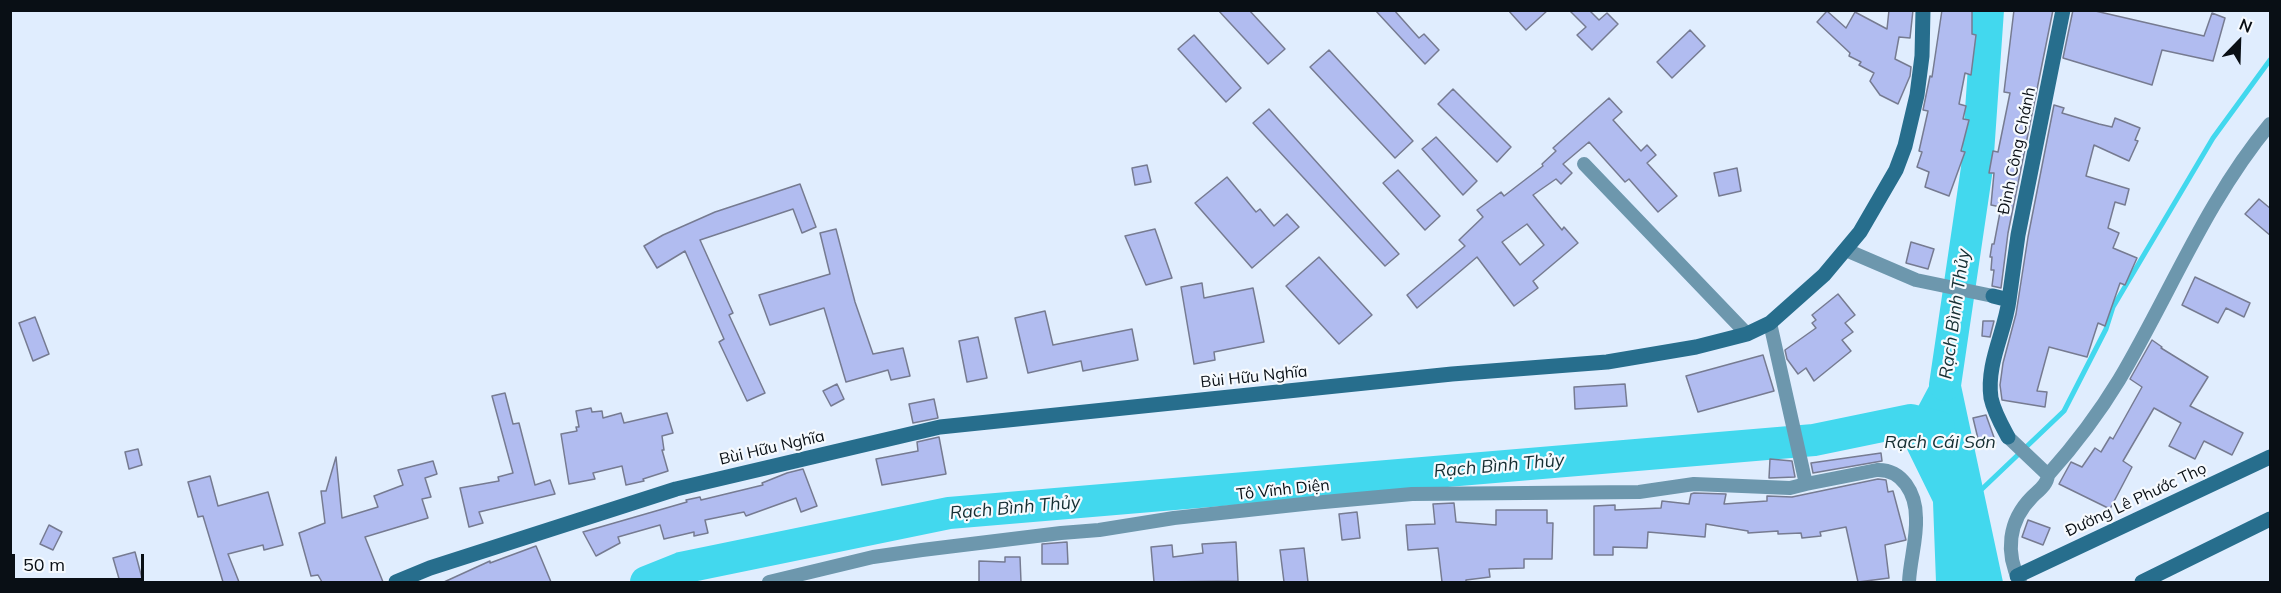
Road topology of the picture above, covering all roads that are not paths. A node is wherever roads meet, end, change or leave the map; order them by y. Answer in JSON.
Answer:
{"nodes":[{"id":1,"x":1923,"y":10,"type":"edge"},
{"id":2,"x":2062,"y":10,"type":"edge"},
{"id":3,"x":2271,"y":124,"type":"edge"},
{"id":4,"x":1584,"y":164,"type":"dead end"},
{"id":5,"x":1846,"y":250,"type":"junction"},
{"id":6,"x":1993,"y":296,"type":"joint"},
{"id":7,"x":2009,"y":300,"type":"junction"},
{"id":8,"x":1770,"y":323,"type":"junction"},
{"id":9,"x":1747,"y":334,"type":"junction"},
{"id":10,"x":2008,"y":437,"type":"joint"},
{"id":11,"x":2271,"y":457,"type":"edge"},
{"id":12,"x":2045,"y":471,"type":"junction"},
{"id":13,"x":1806,"y":484,"type":"junction"},
{"id":14,"x":2271,"y":519,"type":"edge"},
{"id":15,"x":2019,"y":579,"type":"edge"},
{"id":16,"x":396,"y":582,"type":"edge"},
{"id":17,"x":769,"y":582,"type":"edge"},
{"id":18,"x":1909,"y":582,"type":"edge"},
{"id":19,"x":2142,"y":582,"type":"edge"}],
"edges":[{"from":1,"to":5,"type":"main road","name":"Bùi Hữu Nghĩa"},
{"from":2,"to":7,"type":"main road","name":"Đinh Công Chánh"},
{"from":3,"to":12,"type":"street"},
{"from":4,"to":9,"type":"street"},
{"from":5,"to":6,"type":"street"},
{"from":5,"to":8,"type":"main road","name":"Bùi Hữu Nghĩa"},
{"from":6,"to":7,"type":"main road"},
{"from":7,"to":10,"type":"main road","name":"Đinh Công Chánh"},
{"from":8,"to":9,"type":"main road","name":"Bùi Hữu Nghĩa"},
{"from":8,"to":13,"type":"street"},
{"from":9,"to":16,"type":"main road","name":"Bùi Hữu Nghĩa"},
{"from":10,"to":12,"type":"street"},
{"from":11,"to":15,"type":"main road","name":"Đường Lê Phước Thọ"},
{"from":12,"to":15,"type":"street"},
{"from":13,"to":17,"type":"street","name":"Tô Vĩnh Diện"},
{"from":13,"to":18,"type":"street","name":"Tô Vĩnh Diện"},
{"from":14,"to":19,"type":"main road"}]}
